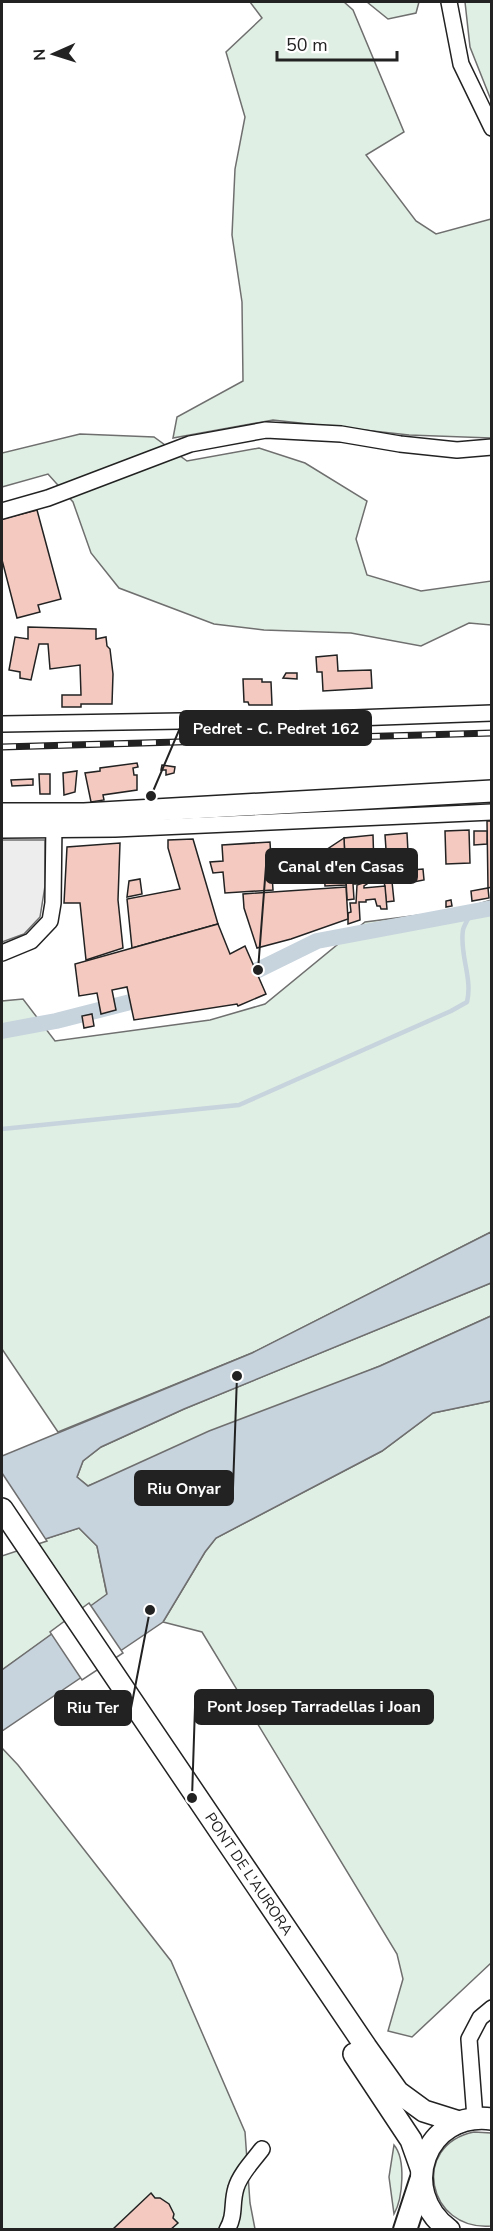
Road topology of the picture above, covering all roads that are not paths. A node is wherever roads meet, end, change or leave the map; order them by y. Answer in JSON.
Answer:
{"nodes":[{"id":1,"x":449,"y":2,"type":"edge"},
{"id":2,"x":492,"y":128,"type":"edge"},
{"id":3,"x":492,"y":447,"type":"edge"},
{"id":4,"x":2,"y":511,"type":"edge"},
{"id":5,"x":492,"y":713,"type":"edge"},
{"id":6,"x":2,"y":724,"type":"edge"},
{"id":7,"x":492,"y":791,"type":"edge"},
{"id":8,"x":492,"y":812,"type":"edge"},
{"id":9,"x":2,"y":814,"type":"edge"},
{"id":10,"x":54,"y":822,"type":"junction"},
{"id":11,"x":2,"y":830,"type":"edge"},
{"id":12,"x":2,"y":953,"type":"edge"},
{"id":13,"x":2,"y":1509,"type":"edge"},
{"id":14,"x":2,"y":1531,"type":"edge"},
{"id":15,"x":492,"y":2008,"type":"edge"},
{"id":16,"x":360,"y":2051,"type":"junction"},
{"id":17,"x":482,"y":2119,"type":"edge"},
{"id":18,"x":262,"y":2149,"type":"dead end"},
{"id":19,"x":421,"y":2175,"type":"junction"},
{"id":20,"x":227,"y":2229,"type":"edge"},
{"id":21,"x":405,"y":2229,"type":"edge"},
{"id":22,"x":449,"y":2229,"type":"edge"}],
"edges":[{"from":1,"to":2,"type":"street"},
{"from":3,"to":4,"type":"street"},
{"from":5,"to":6,"type":"street"},
{"from":7,"to":10,"type":"main road"},
{"from":8,"to":10,"type":"street"},
{"from":9,"to":10,"type":"main road"},
{"from":10,"to":11,"type":"street"},
{"from":10,"to":12,"type":"street"},
{"from":13,"to":16,"type":"main road","name":"PONT DE L'AURORA"},
{"from":14,"to":16,"type":"main road","name":"PONT DE L'AURORA"},
{"from":15,"to":17,"type":"street"},
{"from":16,"to":17,"type":"main road","name":"PONT DE L'AURORA"},
{"from":16,"to":19,"type":"main road","name":"PONT DE L'AURORA"},
{"from":17,"to":19,"type":"main road"},
{"from":18,"to":20,"type":"street"},
{"from":19,"to":21,"type":"main road"},
{"from":19,"to":22,"type":"main road","name":"PONT DE L'AURORA"}]}
